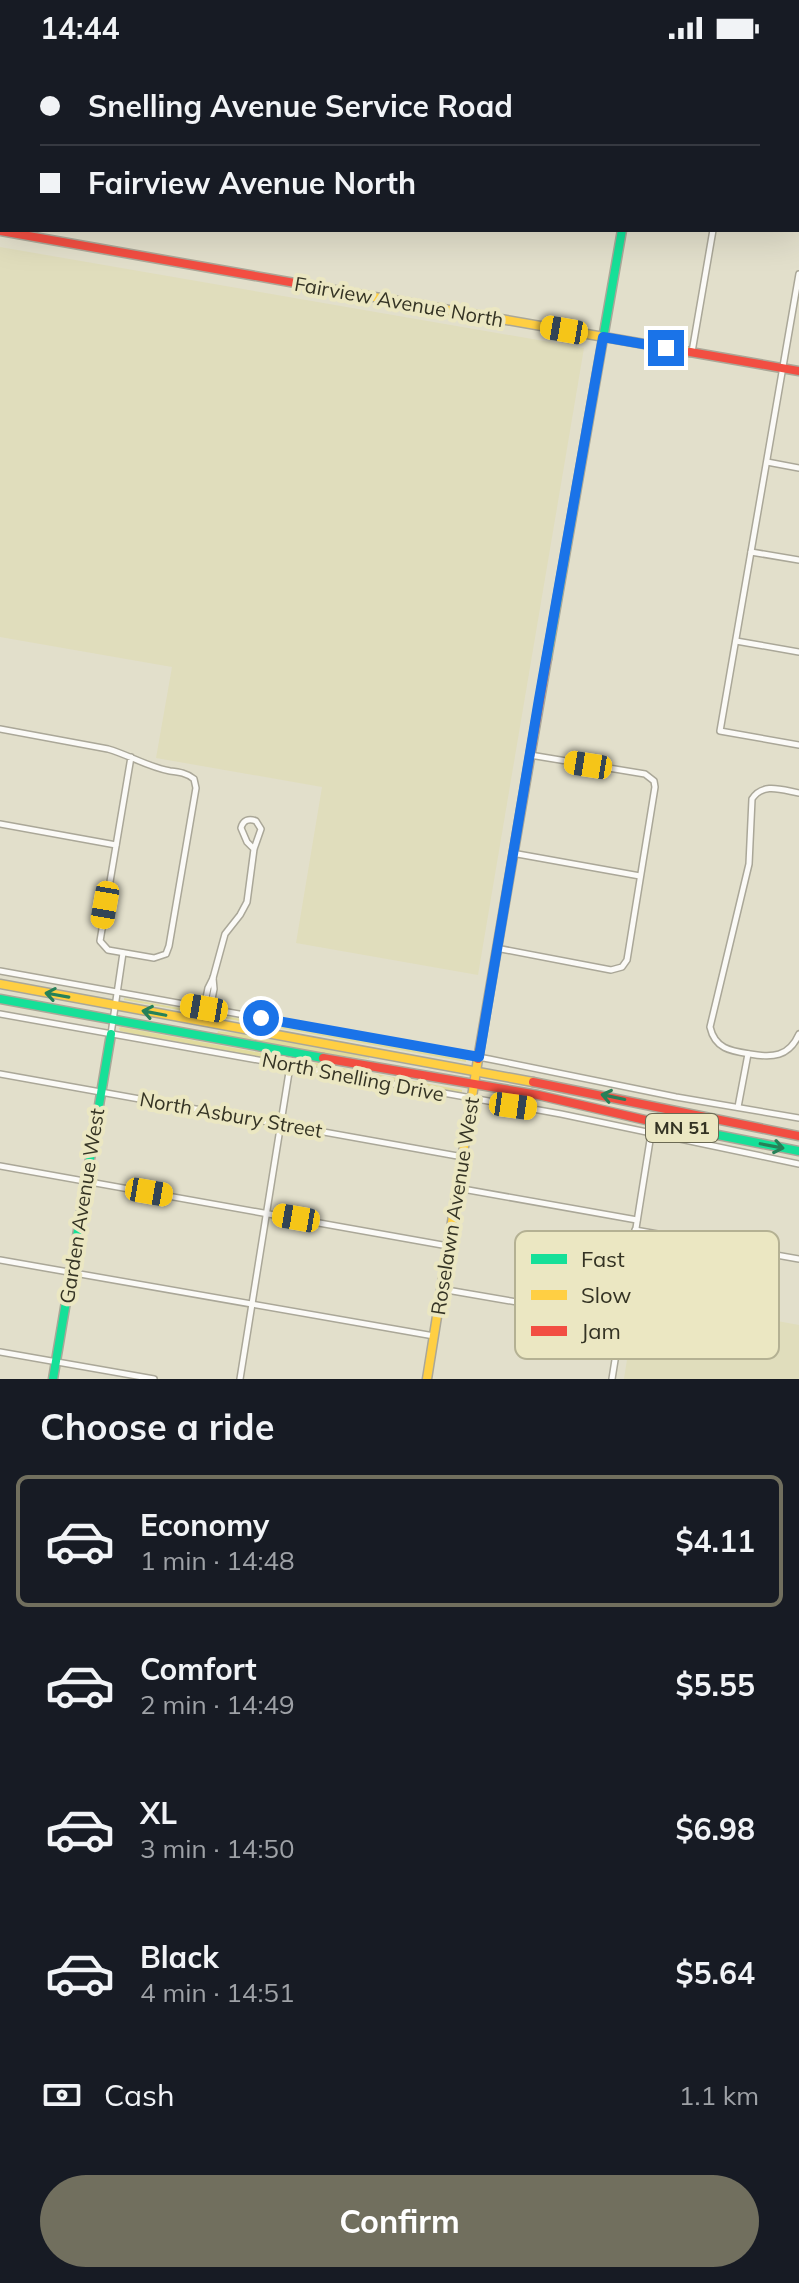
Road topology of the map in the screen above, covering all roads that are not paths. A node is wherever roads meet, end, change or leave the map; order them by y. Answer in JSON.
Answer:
{"nodes":[{"id":1,"x":6,"y":232,"type":"edge"},
{"id":2,"x":622,"y":232,"type":"edge"},
{"id":3,"x":713,"y":232,"type":"edge"},
{"id":4,"x":799,"y":274,"type":"edge"},
{"id":5,"x":603,"y":337,"type":"junction"},
{"id":6,"x":692,"y":352,"type":"junction"},
{"id":7,"x":783,"y":368,"type":"junction"},
{"id":8,"x":799,"y":371,"type":"edge"},
{"id":9,"x":767,"y":462,"type":"junction"},
{"id":10,"x":799,"y":468,"type":"edge"},
{"id":11,"x":751,"y":552,"type":"junction"},
{"id":12,"x":799,"y":560,"type":"edge"},
{"id":13,"x":736,"y":641,"type":"junction"},
{"id":14,"x":799,"y":652,"type":"edge"},
{"id":15,"x":0,"y":729,"type":"edge"},
{"id":16,"x":799,"y":745,"type":"edge"},
{"id":17,"x":530,"y":755,"type":"junction"},
{"id":18,"x":131,"y":757,"type":"junction"},
{"id":19,"x":799,"y":793,"type":"edge"},
{"id":20,"x":0,"y":824,"type":"edge"},
{"id":21,"x":116,"y":845,"type":"junction"},
{"id":22,"x":254,"y":849,"type":"junction"},
{"id":23,"x":512,"y":853,"type":"junction"},
{"id":24,"x":640,"y":876,"type":"junction"},
{"id":25,"x":496,"y":948,"type":"junction"},
{"id":26,"x":123,"y":953,"type":"junction"},
{"id":27,"x":0,"y":971,"type":"edge"},
{"id":28,"x":0,"y":984,"type":"edge"},
{"id":29,"x":116,"y":992,"type":"junction"},
{"id":30,"x":0,"y":999,"type":"edge"},
{"id":31,"x":114,"y":1005,"type":"junction"},
{"id":32,"x":207,"y":1008,"type":"junction"},
{"id":33,"x":0,"y":1014,"type":"edge"},
{"id":34,"x":112,"y":1019,"type":"junction"},
{"id":35,"x":111,"y":1034,"type":"junction"},
{"id":36,"x":799,"y":1034,"type":"edge"},
{"id":37,"x":748,"y":1054,"type":"junction"},
{"id":38,"x":479,"y":1057,"type":"junction"},
{"id":39,"x":290,"y":1066,"type":"junction"},
{"id":40,"x":476,"y":1072,"type":"junction"},
{"id":41,"x":0,"y":1074,"type":"edge"},
{"id":42,"x":474,"y":1085,"type":"junction"},
{"id":43,"x":101,"y":1092,"type":"junction"},
{"id":44,"x":472,"y":1100,"type":"junction"},
{"id":45,"x":738,"y":1107,"type":"junction"},
{"id":46,"x":799,"y":1118,"type":"edge"},
{"id":47,"x":281,"y":1124,"type":"junction"},
{"id":48,"x":651,"y":1134,"type":"junction"},
{"id":49,"x":799,"y":1136,"type":"edge"},
{"id":50,"x":799,"y":1151,"type":"edge"},
{"id":51,"x":463,"y":1157,"type":"junction"},
{"id":52,"x":799,"y":1164,"type":"edge"},
{"id":53,"x":0,"y":1166,"type":"edge"},
{"id":54,"x":86,"y":1181,"type":"junction"},
{"id":55,"x":457,"y":1188,"type":"junction"},
{"id":56,"x":267,"y":1213,"type":"junction"},
{"id":57,"x":637,"y":1220,"type":"junction"},
{"id":58,"x":635,"y":1230,"type":"joint"},
{"id":59,"x":641,"y":1231,"type":"edge"},
{"id":60,"x":448,"y":1246,"type":"junction"},
{"id":61,"x":779,"y":1255,"type":"edge"},
{"id":62,"x":799,"y":1259,"type":"edge"},
{"id":63,"x":0,"y":1260,"type":"edge"},
{"id":64,"x":71,"y":1272,"type":"junction"},
{"id":65,"x":441,"y":1289,"type":"junction"},
{"id":66,"x":515,"y":1302,"type":"edge"},
{"id":67,"x":252,"y":1304,"type":"junction"},
{"id":68,"x":434,"y":1336,"type":"junction"},
{"id":69,"x":0,"y":1352,"type":"edge"},
{"id":70,"x":615,"y":1359,"type":"edge"},
{"id":71,"x":56,"y":1362,"type":"junction"},
{"id":72,"x":53,"y":1379,"type":"edge"},
{"id":73,"x":154,"y":1379,"type":"edge"},
{"id":74,"x":240,"y":1379,"type":"edge"},
{"id":75,"x":427,"y":1379,"type":"edge"},
{"id":76,"x":612,"y":1379,"type":"edge"}],
"edges":[{"from":1,"to":5,"type":"street","name":"Fairview Avenue North"},
{"from":2,"to":5,"type":"street","name":"Roselawn Avenue West"},
{"from":3,"to":6,"type":"street"},
{"from":4,"to":7,"type":"street"},
{"from":5,"to":6,"type":"street","name":"Fairview Avenue North"},
{"from":5,"to":17,"type":"street","name":"Roselawn Avenue West"},
{"from":6,"to":7,"type":"street","name":"Fairview Avenue North"},
{"from":7,"to":8,"type":"street","name":"Fairview Avenue North"},
{"from":7,"to":9,"type":"street"},
{"from":9,"to":10,"type":"street"},
{"from":9,"to":11,"type":"street"},
{"from":11,"to":12,"type":"street"},
{"from":11,"to":13,"type":"street"},
{"from":13,"to":14,"type":"street"},
{"from":13,"to":16,"type":"street"},
{"from":15,"to":18,"type":"street"},
{"from":17,"to":23,"type":"street","name":"Roselawn Avenue West"},
{"from":17,"to":24,"type":"street"},
{"from":18,"to":21,"type":"street"},
{"from":18,"to":26,"type":"street"},
{"from":19,"to":37,"type":"street"},
{"from":20,"to":21,"type":"street"},
{"from":21,"to":26,"type":"street"},
{"from":22,"to":22,"type":"street"},
{"from":22,"to":32,"type":"street"},
{"from":23,"to":24,"type":"street"},
{"from":23,"to":25,"type":"street","name":"Roselawn Avenue West"},
{"from":24,"to":25,"type":"street"},
{"from":25,"to":38,"type":"street","name":"Roselawn Avenue West"},
{"from":26,"to":29,"type":"street"},
{"from":27,"to":29,"type":"street"},
{"from":31,"to":28,"type":"street","number":"MN 51","one_way":true},
{"from":29,"to":31,"type":"street"},
{"from":29,"to":32,"type":"street"},
{"from":30,"to":34,"type":"street","number":"MN 51"},
{"from":31,"to":34,"type":"street"},
{"from":40,"to":31,"type":"street","number":"MN 51","one_way":true},
{"from":32,"to":38,"type":"street"},
{"from":33,"to":35,"type":"street","name":"North Snelling Drive"},
{"from":34,"to":35,"type":"street"},
{"from":34,"to":42,"type":"street","number":"MN 51"},
{"from":35,"to":39,"type":"street","name":"North Snelling Drive"},
{"from":35,"to":43,"type":"street","name":"Garden Avenue West"},
{"from":36,"to":37,"type":"street"},
{"from":37,"to":45,"type":"street"},
{"from":38,"to":40,"type":"street","name":"Roselawn Avenue West"},
{"from":38,"to":45,"type":"street"},
{"from":39,"to":44,"type":"street","name":"North Snelling Drive"},
{"from":39,"to":47,"type":"street"},
{"from":40,"to":42,"type":"street","name":"Roselawn Avenue West"},
{"from":49,"to":40,"type":"street","number":"MN 51","one_way":true},
{"from":41,"to":43,"type":"street","name":"North Asbury Street"},
{"from":42,"to":44,"type":"street","name":"Roselawn Avenue West"},
{"from":42,"to":50,"type":"street","number":"MN 51","one_way":true},
{"from":43,"to":47,"type":"street","name":"North Asbury Street"},
{"from":43,"to":54,"type":"street","name":"Garden Avenue West"},
{"from":44,"to":48,"type":"street","name":"North Snelling Drive"},
{"from":44,"to":51,"type":"street","name":"Roselawn Avenue West"},
{"from":45,"to":46,"type":"street"},
{"from":47,"to":51,"type":"street","name":"North Asbury Street"},
{"from":47,"to":56,"type":"street"},
{"from":48,"to":52,"type":"street","name":"North Snelling Drive"},
{"from":48,"to":57,"type":"street"},
{"from":51,"to":55,"type":"street","name":"Roselawn Avenue West"},
{"from":53,"to":54,"type":"street"},
{"from":54,"to":56,"type":"street"},
{"from":54,"to":64,"type":"street","name":"Garden Avenue West"},
{"from":55,"to":57,"type":"street"},
{"from":55,"to":60,"type":"street","name":"Roselawn Avenue West"},
{"from":56,"to":60,"type":"street"},
{"from":56,"to":67,"type":"street"},
{"from":57,"to":58,"type":"street"},
{"from":58,"to":59,"type":"street"},
{"from":60,"to":65,"type":"street","name":"Roselawn Avenue West"},
{"from":61,"to":62,"type":"street"},
{"from":63,"to":64,"type":"street"},
{"from":64,"to":67,"type":"street"},
{"from":64,"to":71,"type":"street","name":"Garden Avenue West"},
{"from":65,"to":66,"type":"street"},
{"from":65,"to":68,"type":"street","name":"Roselawn Avenue West"},
{"from":67,"to":68,"type":"street"},
{"from":67,"to":74,"type":"street"},
{"from":68,"to":75,"type":"street","name":"Roselawn Avenue West"},
{"from":69,"to":71,"type":"street"},
{"from":70,"to":76,"type":"street"},
{"from":71,"to":72,"type":"street","name":"Garden Avenue West"},
{"from":71,"to":73,"type":"street"}]}
